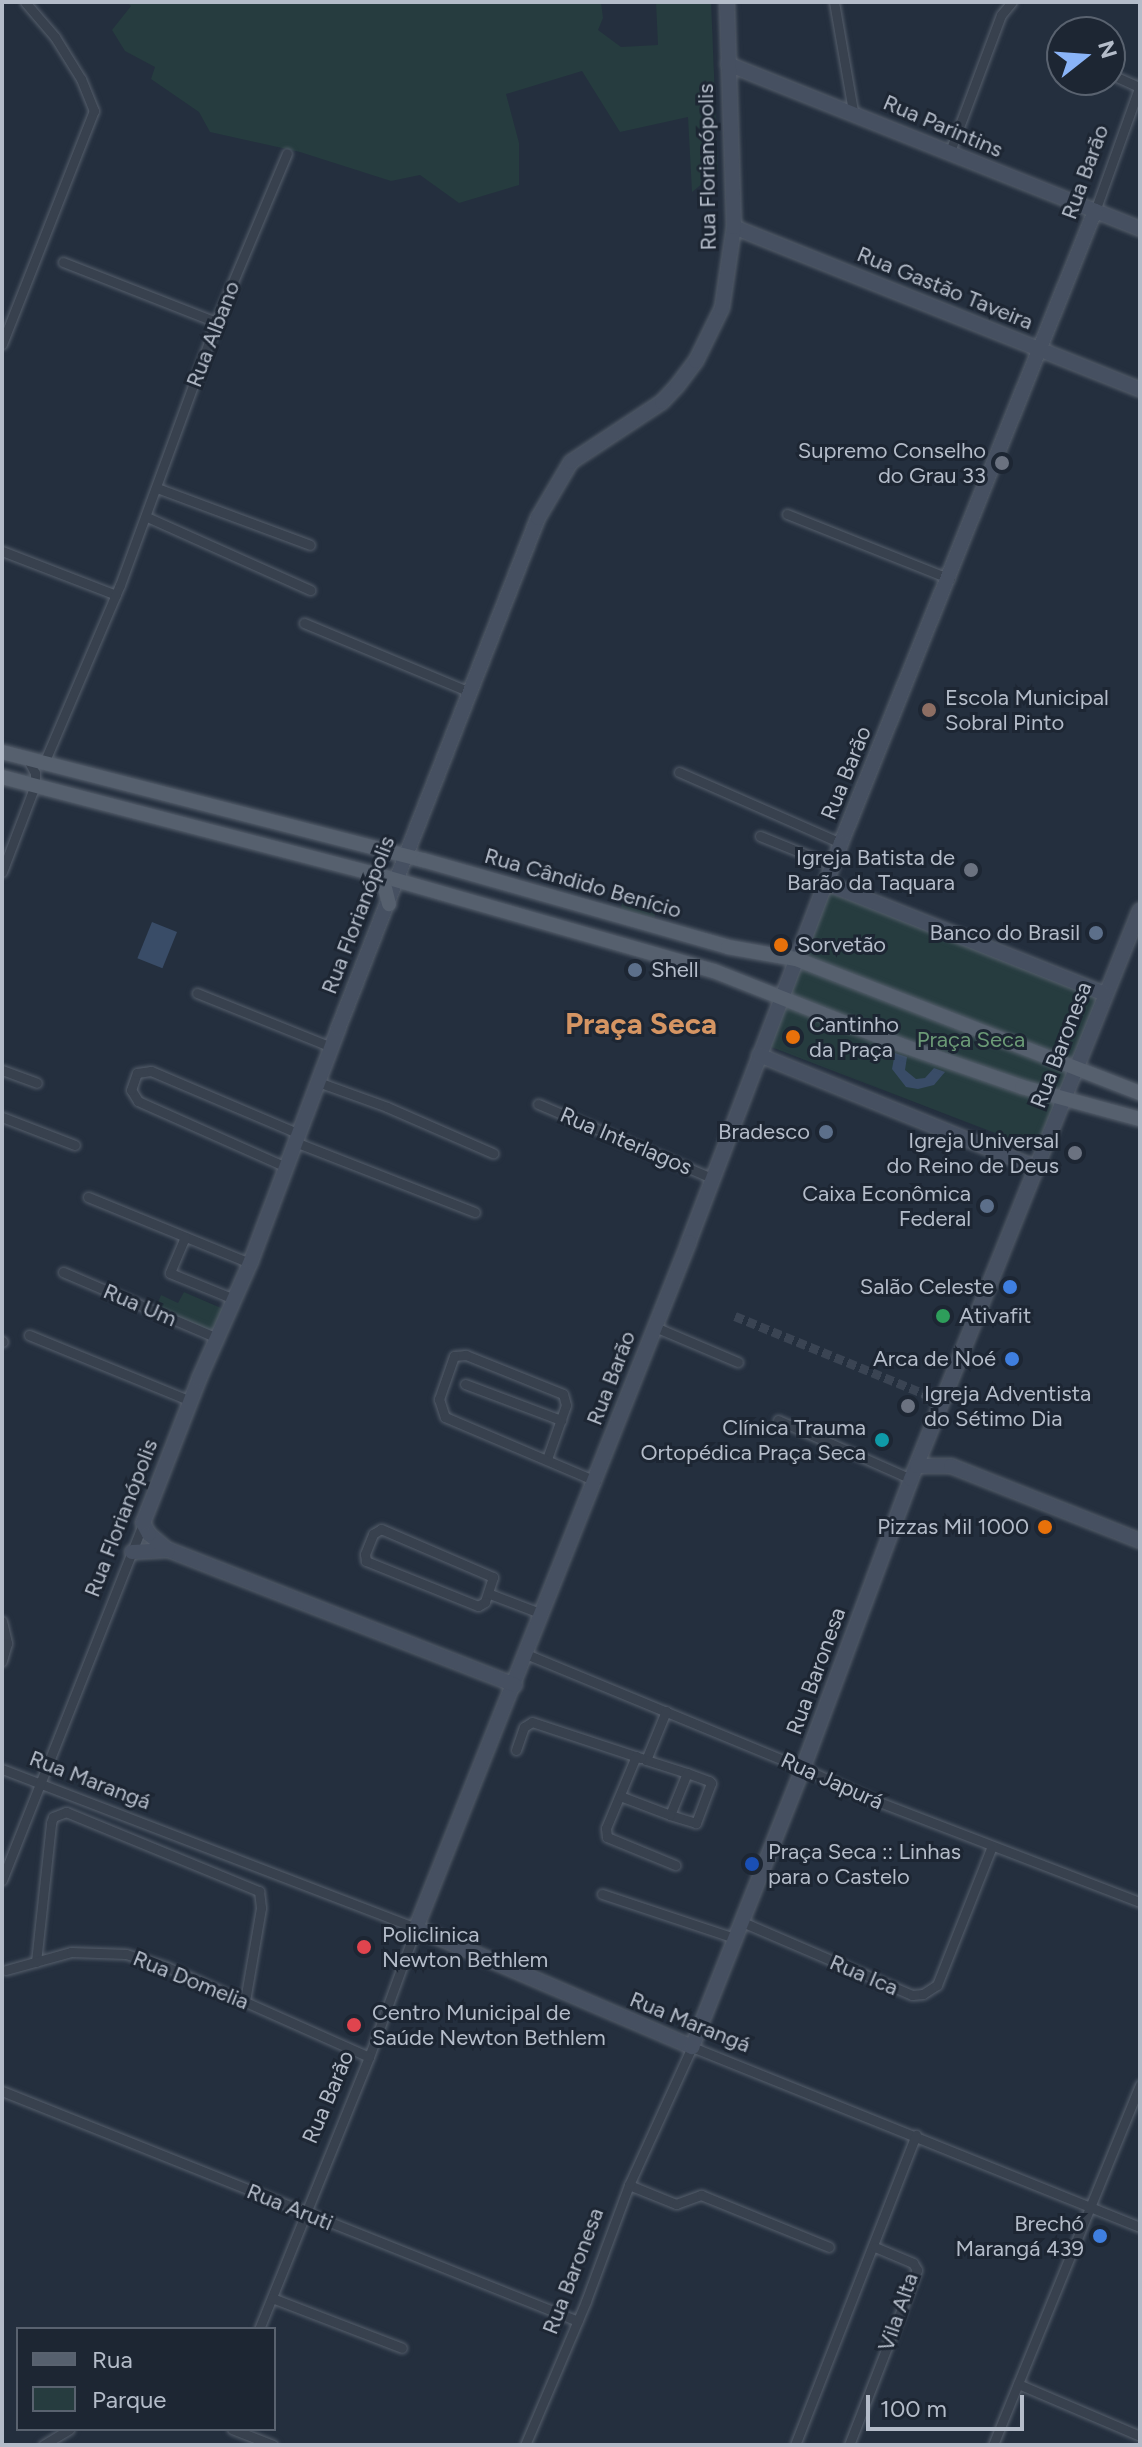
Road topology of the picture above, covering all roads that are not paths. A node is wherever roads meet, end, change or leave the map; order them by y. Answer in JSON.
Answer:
{"nodes":[{"id":1,"x":25,"y":2,"type":"edge"},
{"id":2,"x":727,"y":2,"type":"edge"},
{"id":3,"x":834,"y":2,"type":"edge"},
{"id":4,"x":1012,"y":2,"type":"edge"},
{"id":5,"x":728,"y":64,"type":"junction"},
{"id":6,"x":1140,"y":86,"type":"edge"},
{"id":7,"x":853,"y":111,"type":"junction"},
{"id":8,"x":287,"y":153,"type":"dead end"},
{"id":9,"x":949,"y":154,"type":"junction"},
{"id":10,"x":1095,"y":211,"type":"junction"},
{"id":11,"x":734,"y":227,"type":"junction"},
{"id":12,"x":1140,"y":229,"type":"edge"},
{"id":13,"x":63,"y":262,"type":"dead end"},
{"id":14,"x":216,"y":322,"type":"junction"},
{"id":15,"x":2,"y":344,"type":"edge"},
{"id":16,"x":1039,"y":349,"type":"junction"},
{"id":17,"x":1140,"y":389,"type":"edge"},
{"id":18,"x":157,"y":488,"type":"junction"},
{"id":19,"x":787,"y":514,"type":"dead end"},
{"id":20,"x":147,"y":517,"type":"junction"},
{"id":21,"x":310,"y":545,"type":"dead end"},
{"id":22,"x":2,"y":551,"type":"edge"},
{"id":23,"x":950,"y":579,"type":"junction"},
{"id":24,"x":310,"y":590,"type":"dead end"},
{"id":25,"x":116,"y":595,"type":"junction"},
{"id":26,"x":304,"y":623,"type":"dead end"},
{"id":27,"x":470,"y":692,"type":"junction"},
{"id":28,"x":2,"y":752,"type":"edge"},
{"id":29,"x":27,"y":758,"type":"junction"},
{"id":30,"x":44,"y":763,"type":"junction"},
{"id":31,"x":679,"y":772,"type":"dead end"},
{"id":32,"x":2,"y":777,"type":"edge"},
{"id":33,"x":35,"y":785,"type":"junction"},
{"id":34,"x":760,"y":836,"type":"dead end"},
{"id":35,"x":841,"y":843,"type":"junction"},
{"id":36,"x":406,"y":856,"type":"junction"},
{"id":37,"x":832,"y":865,"type":"junction"},
{"id":38,"x":2,"y":872,"type":"edge"},
{"id":39,"x":382,"y":876,"type":"junction"},
{"id":40,"x":397,"y":880,"type":"junction"},
{"id":41,"x":826,"y":883,"type":"junction"},
{"id":42,"x":389,"y":904,"type":"junction"},
{"id":43,"x":1140,"y":910,"type":"edge"},
{"id":44,"x":796,"y":959,"type":"junction"},
{"id":45,"x":197,"y":993,"type":"dead end"},
{"id":46,"x":1105,"y":994,"type":"junction"},
{"id":47,"x":781,"y":998,"type":"junction"},
{"id":48,"x":331,"y":1047,"type":"junction"},
{"id":49,"x":759,"y":1055,"type":"junction"},
{"id":50,"x":1077,"y":1066,"type":"junction"},
{"id":51,"x":2,"y":1070,"type":"edge"},
{"id":52,"x":318,"y":1082,"type":"junction"},
{"id":53,"x":37,"y":1083,"type":"dead end"},
{"id":54,"x":1140,"y":1093,"type":"edge"},
{"id":55,"x":1063,"y":1100,"type":"junction"},
{"id":56,"x":538,"y":1104,"type":"dead end"},
{"id":57,"x":2,"y":1117,"type":"edge"},
{"id":58,"x":1140,"y":1119,"type":"edge"},
{"id":59,"x":296,"y":1138,"type":"junction"},
{"id":60,"x":75,"y":1145,"type":"dead end"},
{"id":61,"x":493,"y":1153,"type":"dead end"},
{"id":62,"x":286,"y":1167,"type":"junction"},
{"id":63,"x":1037,"y":1168,"type":"junction"},
{"id":64,"x":714,"y":1179,"type":"junction"},
{"id":65,"x":88,"y":1197,"type":"dead end"},
{"id":66,"x":475,"y":1212,"type":"dead end"},
{"id":67,"x":185,"y":1237,"type":"junction"},
{"id":68,"x":250,"y":1263,"type":"junction"},
{"id":69,"x":63,"y":1272,"type":"dead end"},
{"id":70,"x":234,"y":1299,"type":"junction"},
{"id":71,"x":655,"y":1327,"type":"junction"},
{"id":72,"x":29,"y":1335,"type":"dead end"},
{"id":73,"x":217,"y":1338,"type":"junction"},
{"id":74,"x":738,"y":1362,"type":"dead end"},
{"id":75,"x":465,"y":1384,"type":"dead end"},
{"id":76,"x":928,"y":1395,"type":"tunnel mouth"},
{"id":77,"x":191,"y":1401,"type":"junction"},
{"id":78,"x":943,"y":1401,"type":"junction"},
{"id":79,"x":561,"y":1420,"type":"junction"},
{"id":80,"x":778,"y":1420,"type":"dead end"},
{"id":81,"x":929,"y":1436,"type":"junction"},
{"id":82,"x":547,"y":1459,"type":"junction"},
{"id":83,"x":951,"y":1466,"type":"junction"},
{"id":84,"x":914,"y":1472,"type":"junction"},
{"id":85,"x":596,"y":1481,"type":"junction"},
{"id":86,"x":143,"y":1523,"type":"junction"},
{"id":87,"x":1140,"y":1541,"type":"edge"},
{"id":88,"x":168,"y":1550,"type":"junction"},
{"id":89,"x":132,"y":1552,"type":"junction"},
{"id":90,"x":490,"y":1594,"type":"junction"},
{"id":91,"x":542,"y":1614,"type":"junction"},
{"id":92,"x":2,"y":1621,"type":"edge"},
{"id":93,"x":526,"y":1654,"type":"junction"},
{"id":94,"x":2,"y":1661,"type":"edge"},
{"id":95,"x":515,"y":1685,"type":"junction"},
{"id":96,"x":666,"y":1711,"type":"junction"},
{"id":97,"x":516,"y":1750,"type":"dead end"},
{"id":98,"x":641,"y":1758,"type":"junction"},
{"id":99,"x":803,"y":1768,"type":"junction"},
{"id":100,"x":2,"y":1769,"type":"edge"},
{"id":101,"x":687,"y":1773,"type":"junction"},
{"id":102,"x":40,"y":1784,"type":"junction"},
{"id":103,"x":620,"y":1796,"type":"junction"},
{"id":104,"x":670,"y":1815,"type":"junction"},
{"id":105,"x":992,"y":1846,"type":"junction"},
{"id":106,"x":675,"y":1865,"type":"dead end"},
{"id":107,"x":2,"y":1880,"type":"edge"},
{"id":108,"x":602,"y":1894,"type":"dead end"},
{"id":109,"x":1140,"y":1902,"type":"edge"},
{"id":110,"x":740,"y":1921,"type":"junction"},
{"id":111,"x":416,"y":1928,"type":"junction"},
{"id":112,"x":734,"y":1938,"type":"junction"},
{"id":113,"x":36,"y":1962,"type":"junction"},
{"id":114,"x":6,"y":1970,"type":"dead end"},
{"id":115,"x":245,"y":2001,"type":"junction"},
{"id":116,"x":692,"y":2047,"type":"junction"},
{"id":117,"x":369,"y":2057,"type":"junction"},
{"id":118,"x":1140,"y":2085,"type":"edge"},
{"id":119,"x":2,"y":2091,"type":"edge"},
{"id":120,"x":916,"y":2135,"type":"junction"},
{"id":121,"x":629,"y":2185,"type":"junction"},
{"id":122,"x":1092,"y":2207,"type":"junction"},
{"id":123,"x":304,"y":2212,"type":"junction"},
{"id":124,"x":1140,"y":2227,"type":"edge"},
{"id":125,"x":829,"y":2247,"type":"dead end"},
{"id":126,"x":875,"y":2247,"type":"junction"},
{"id":127,"x":272,"y":2298,"type":"junction"},
{"id":128,"x":578,"y":2321,"type":"junction"},
{"id":129,"x":260,"y":2327,"type":"edge"},
{"id":130,"x":402,"y":2348,"type":"dead end"},
{"id":131,"x":1018,"y":2384,"type":"junction"},
{"id":132,"x":67,"y":2431,"type":"edge"},
{"id":133,"x":237,"y":2431,"type":"edge"},
{"id":134,"x":1140,"y":2436,"type":"edge"},
{"id":135,"x":996,"y":2444,"type":"edge"},
{"id":136,"x":43,"y":2445,"type":"edge"},
{"id":137,"x":273,"y":2445,"type":"edge"},
{"id":138,"x":525,"y":2445,"type":"edge"},
{"id":139,"x":795,"y":2445,"type":"edge"},
{"id":140,"x":849,"y":2445,"type":"edge"}],
"edges":[{"from":1,"to":15,"type":"street"},
{"from":2,"to":5,"type":"street","name":"Rua Florianópolis"},
{"from":3,"to":7,"type":"street"},
{"from":4,"to":9,"type":"street"},
{"from":5,"to":7,"type":"street","name":"Rua Parintins"},
{"from":5,"to":11,"type":"street","name":"Rua Florianópolis"},
{"from":6,"to":10,"type":"street","name":"Rua Barão"},
{"from":7,"to":9,"type":"street","name":"Rua Parintins"},
{"from":8,"to":14,"type":"street","name":"Rua Albano"},
{"from":9,"to":10,"type":"street","name":"Rua Parintins"},
{"from":10,"to":12,"type":"street","name":"Rua Parintins"},
{"from":10,"to":16,"type":"street","name":"Rua Barão"},
{"from":11,"to":16,"type":"street","name":"Rua Gastão Taveira"},
{"from":11,"to":27,"type":"street","name":"Rua Florianópolis"},
{"from":13,"to":14,"type":"street"},
{"from":14,"to":18,"type":"street","name":"Rua Albano"},
{"from":16,"to":17,"type":"street","name":"Rua Gastão Taveira"},
{"from":16,"to":23,"type":"street","name":"Rua Barão"},
{"from":18,"to":20,"type":"street","name":"Rua Albano"},
{"from":18,"to":21,"type":"street"},
{"from":19,"to":23,"type":"street"},
{"from":20,"to":24,"type":"street"},
{"from":20,"to":25,"type":"street","name":"Rua Albano"},
{"from":22,"to":25,"type":"street"},
{"from":23,"to":35,"type":"street","name":"Rua Barão"},
{"from":25,"to":30,"type":"street","name":"Rua Albano"},
{"from":26,"to":27,"type":"street"},
{"from":27,"to":36,"type":"street","name":"Rua Florianópolis"},
{"from":28,"to":29,"type":"main road","name":"Rua Cândido Benício"},
{"from":29,"to":30,"type":"main road","name":"Rua Cândido Benício"},
{"from":29,"to":33,"type":"street"},
{"from":30,"to":36,"type":"main road","name":"Rua Cândido Benício"},
{"from":31,"to":35,"type":"street"},
{"from":32,"to":33,"type":"main road"},
{"from":33,"to":38,"type":"street"},
{"from":33,"to":39,"type":"main road"},
{"from":34,"to":37,"type":"street"},
{"from":35,"to":37,"type":"street","name":"Rua Barão"},
{"from":36,"to":40,"type":"street","name":"Rua Florianópolis"},
{"from":36,"to":44,"type":"main road","name":"Rua Cândido Benício"},
{"from":37,"to":41,"type":"street","name":"Rua Barão"},
{"from":39,"to":40,"type":"main road"},
{"from":39,"to":42,"type":"main road"},
{"from":40,"to":42,"type":"street","name":"Rua Florianópolis"},
{"from":40,"to":47,"type":"main road"},
{"from":41,"to":44,"type":"street","name":"Rua Barão"},
{"from":41,"to":46,"type":"street"},
{"from":42,"to":48,"type":"street","name":"Rua Florianópolis"},
{"from":43,"to":46,"type":"street","name":"Rua Baronesa"},
{"from":44,"to":47,"type":"street","name":"Rua Barão"},
{"from":44,"to":50,"type":"main road","name":"Rua Cândido Benício"},
{"from":45,"to":48,"type":"street"},
{"from":46,"to":50,"type":"street","name":"Rua Baronesa"},
{"from":47,"to":49,"type":"street","name":"Rua Barão"},
{"from":47,"to":55,"type":"main road"},
{"from":48,"to":52,"type":"street","name":"Rua Florianópolis"},
{"from":49,"to":63,"type":"street"},
{"from":49,"to":64,"type":"street","name":"Rua Barão"},
{"from":50,"to":54,"type":"main road","name":"Rua Cândido Benício"},
{"from":50,"to":55,"type":"street","name":"Rua Baronesa"},
{"from":51,"to":53,"type":"street"},
{"from":52,"to":59,"type":"street","name":"Rua Florianópolis"},
{"from":52,"to":61,"type":"street"},
{"from":55,"to":58,"type":"main road"},
{"from":55,"to":63,"type":"street","name":"Rua Baronesa"},
{"from":56,"to":64,"type":"street","name":"Rua Interlagos"},
{"from":57,"to":60,"type":"street"},
{"from":59,"to":62,"type":"street","name":"Rua Florianópolis"},
{"from":59,"to":62,"type":"street"},
{"from":59,"to":66,"type":"street"},
{"from":62,"to":68,"type":"street","name":"Rua Florianópolis"},
{"from":63,"to":78,"type":"street","name":"Rua Baronesa"},
{"from":64,"to":71,"type":"street","name":"Rua Barão"},
{"from":65,"to":67,"type":"street"},
{"from":67,"to":68,"type":"street"},
{"from":67,"to":70,"type":"street"},
{"from":68,"to":70,"type":"street","name":"Rua Florianópolis"},
{"from":69,"to":73,"type":"street","name":"Rua Um"},
{"from":70,"to":73,"type":"street","name":"Rua Florianópolis"},
{"from":71,"to":74,"type":"street"},
{"from":71,"to":85,"type":"street","name":"Rua Barão"},
{"from":72,"to":77,"type":"street"},
{"from":73,"to":77,"type":"street","name":"Rua Florianópolis"},
{"from":75,"to":79,"type":"street"},
{"from":76,"to":78,"type":"street"},
{"from":77,"to":86,"type":"street","name":"Rua Florianópolis"},
{"from":78,"to":81,"type":"street","name":"Rua Baronesa"},
{"from":79,"to":82,"type":"street"},
{"from":79,"to":82,"type":"street"},
{"from":80,"to":84,"type":"street"},
{"from":81,"to":83,"type":"street"},
{"from":81,"to":84,"type":"street","name":"Rua Baronesa"},
{"from":82,"to":85,"type":"street"},
{"from":83,"to":84,"type":"street"},
{"from":83,"to":87,"type":"street"},
{"from":84,"to":99,"type":"street","name":"Rua Baronesa"},
{"from":85,"to":91,"type":"street","name":"Rua Barão"},
{"from":86,"to":88,"type":"street"},
{"from":86,"to":89,"type":"street","name":"Rua Florianópolis"},
{"from":88,"to":89,"type":"street"},
{"from":88,"to":95,"type":"street"},
{"from":89,"to":102,"type":"street","name":"Rua Florianópolis"},
{"from":90,"to":90,"type":"street"},
{"from":90,"to":91,"type":"street"},
{"from":91,"to":93,"type":"street","name":"Rua Barão"},
{"from":92,"to":94,"type":"street"},
{"from":93,"to":95,"type":"street","name":"Rua Barão"},
{"from":93,"to":96,"type":"street","name":"Rua Japurá"},
{"from":95,"to":111,"type":"street","name":"Rua Barão"},
{"from":96,"to":98,"type":"street"},
{"from":96,"to":99,"type":"street","name":"Rua Japurá"},
{"from":97,"to":98,"type":"street"},
{"from":98,"to":101,"type":"street"},
{"from":98,"to":103,"type":"street"},
{"from":99,"to":105,"type":"street","name":"Rua Japurá"},
{"from":99,"to":110,"type":"street","name":"Rua Baronesa"},
{"from":100,"to":102,"type":"street","name":"Rua Marangá"},
{"from":101,"to":104,"type":"street"},
{"from":101,"to":104,"type":"street"},
{"from":102,"to":107,"type":"street","name":"Rua Florianópolis"},
{"from":102,"to":111,"type":"street","name":"Rua Marangá"},
{"from":103,"to":104,"type":"street"},
{"from":103,"to":106,"type":"street"},
{"from":105,"to":109,"type":"street","name":"Rua Japurá"},
{"from":105,"to":110,"type":"street","name":"Rua Ica"},
{"from":108,"to":112,"type":"street"},
{"from":110,"to":112,"type":"street","name":"Rua Baronesa"},
{"from":111,"to":116,"type":"street","name":"Rua Marangá"},
{"from":111,"to":117,"type":"street","name":"Rua Barão"},
{"from":112,"to":116,"type":"street","name":"Rua Baronesa"},
{"from":113,"to":114,"type":"street","name":"Rua Domelia"},
{"from":113,"to":115,"type":"street","name":"Rua Domelia"},
{"from":113,"to":115,"type":"street"},
{"from":115,"to":117,"type":"street","name":"Rua Domelia"},
{"from":116,"to":120,"type":"street","name":"Rua Marangá"},
{"from":116,"to":121,"type":"street","name":"Rua Baronesa"},
{"from":117,"to":123,"type":"street","name":"Rua Barão"},
{"from":118,"to":122,"type":"street"},
{"from":119,"to":123,"type":"street","name":"Rua Aruti"},
{"from":120,"to":122,"type":"street","name":"Rua Marangá"},
{"from":120,"to":126,"type":"street","name":"Vila Alta"},
{"from":121,"to":125,"type":"street"},
{"from":121,"to":128,"type":"street","name":"Rua Baronesa"},
{"from":122,"to":124,"type":"street","name":"Rua Marangá"},
{"from":122,"to":131,"type":"street"},
{"from":123,"to":127,"type":"street","name":"Rua Barão"},
{"from":123,"to":128,"type":"street","name":"Rua Aruti"},
{"from":126,"to":139,"type":"street","name":"Vila Alta"},
{"from":126,"to":140,"type":"street","name":"Vila Alta"},
{"from":127,"to":129,"type":"street","name":"Rua Barão"},
{"from":127,"to":130,"type":"street"},
{"from":128,"to":138,"type":"street","name":"Rua Baronesa"},
{"from":131,"to":134,"type":"street"},
{"from":131,"to":135,"type":"street"},
{"from":132,"to":136,"type":"street"},
{"from":133,"to":137,"type":"street"}]}
